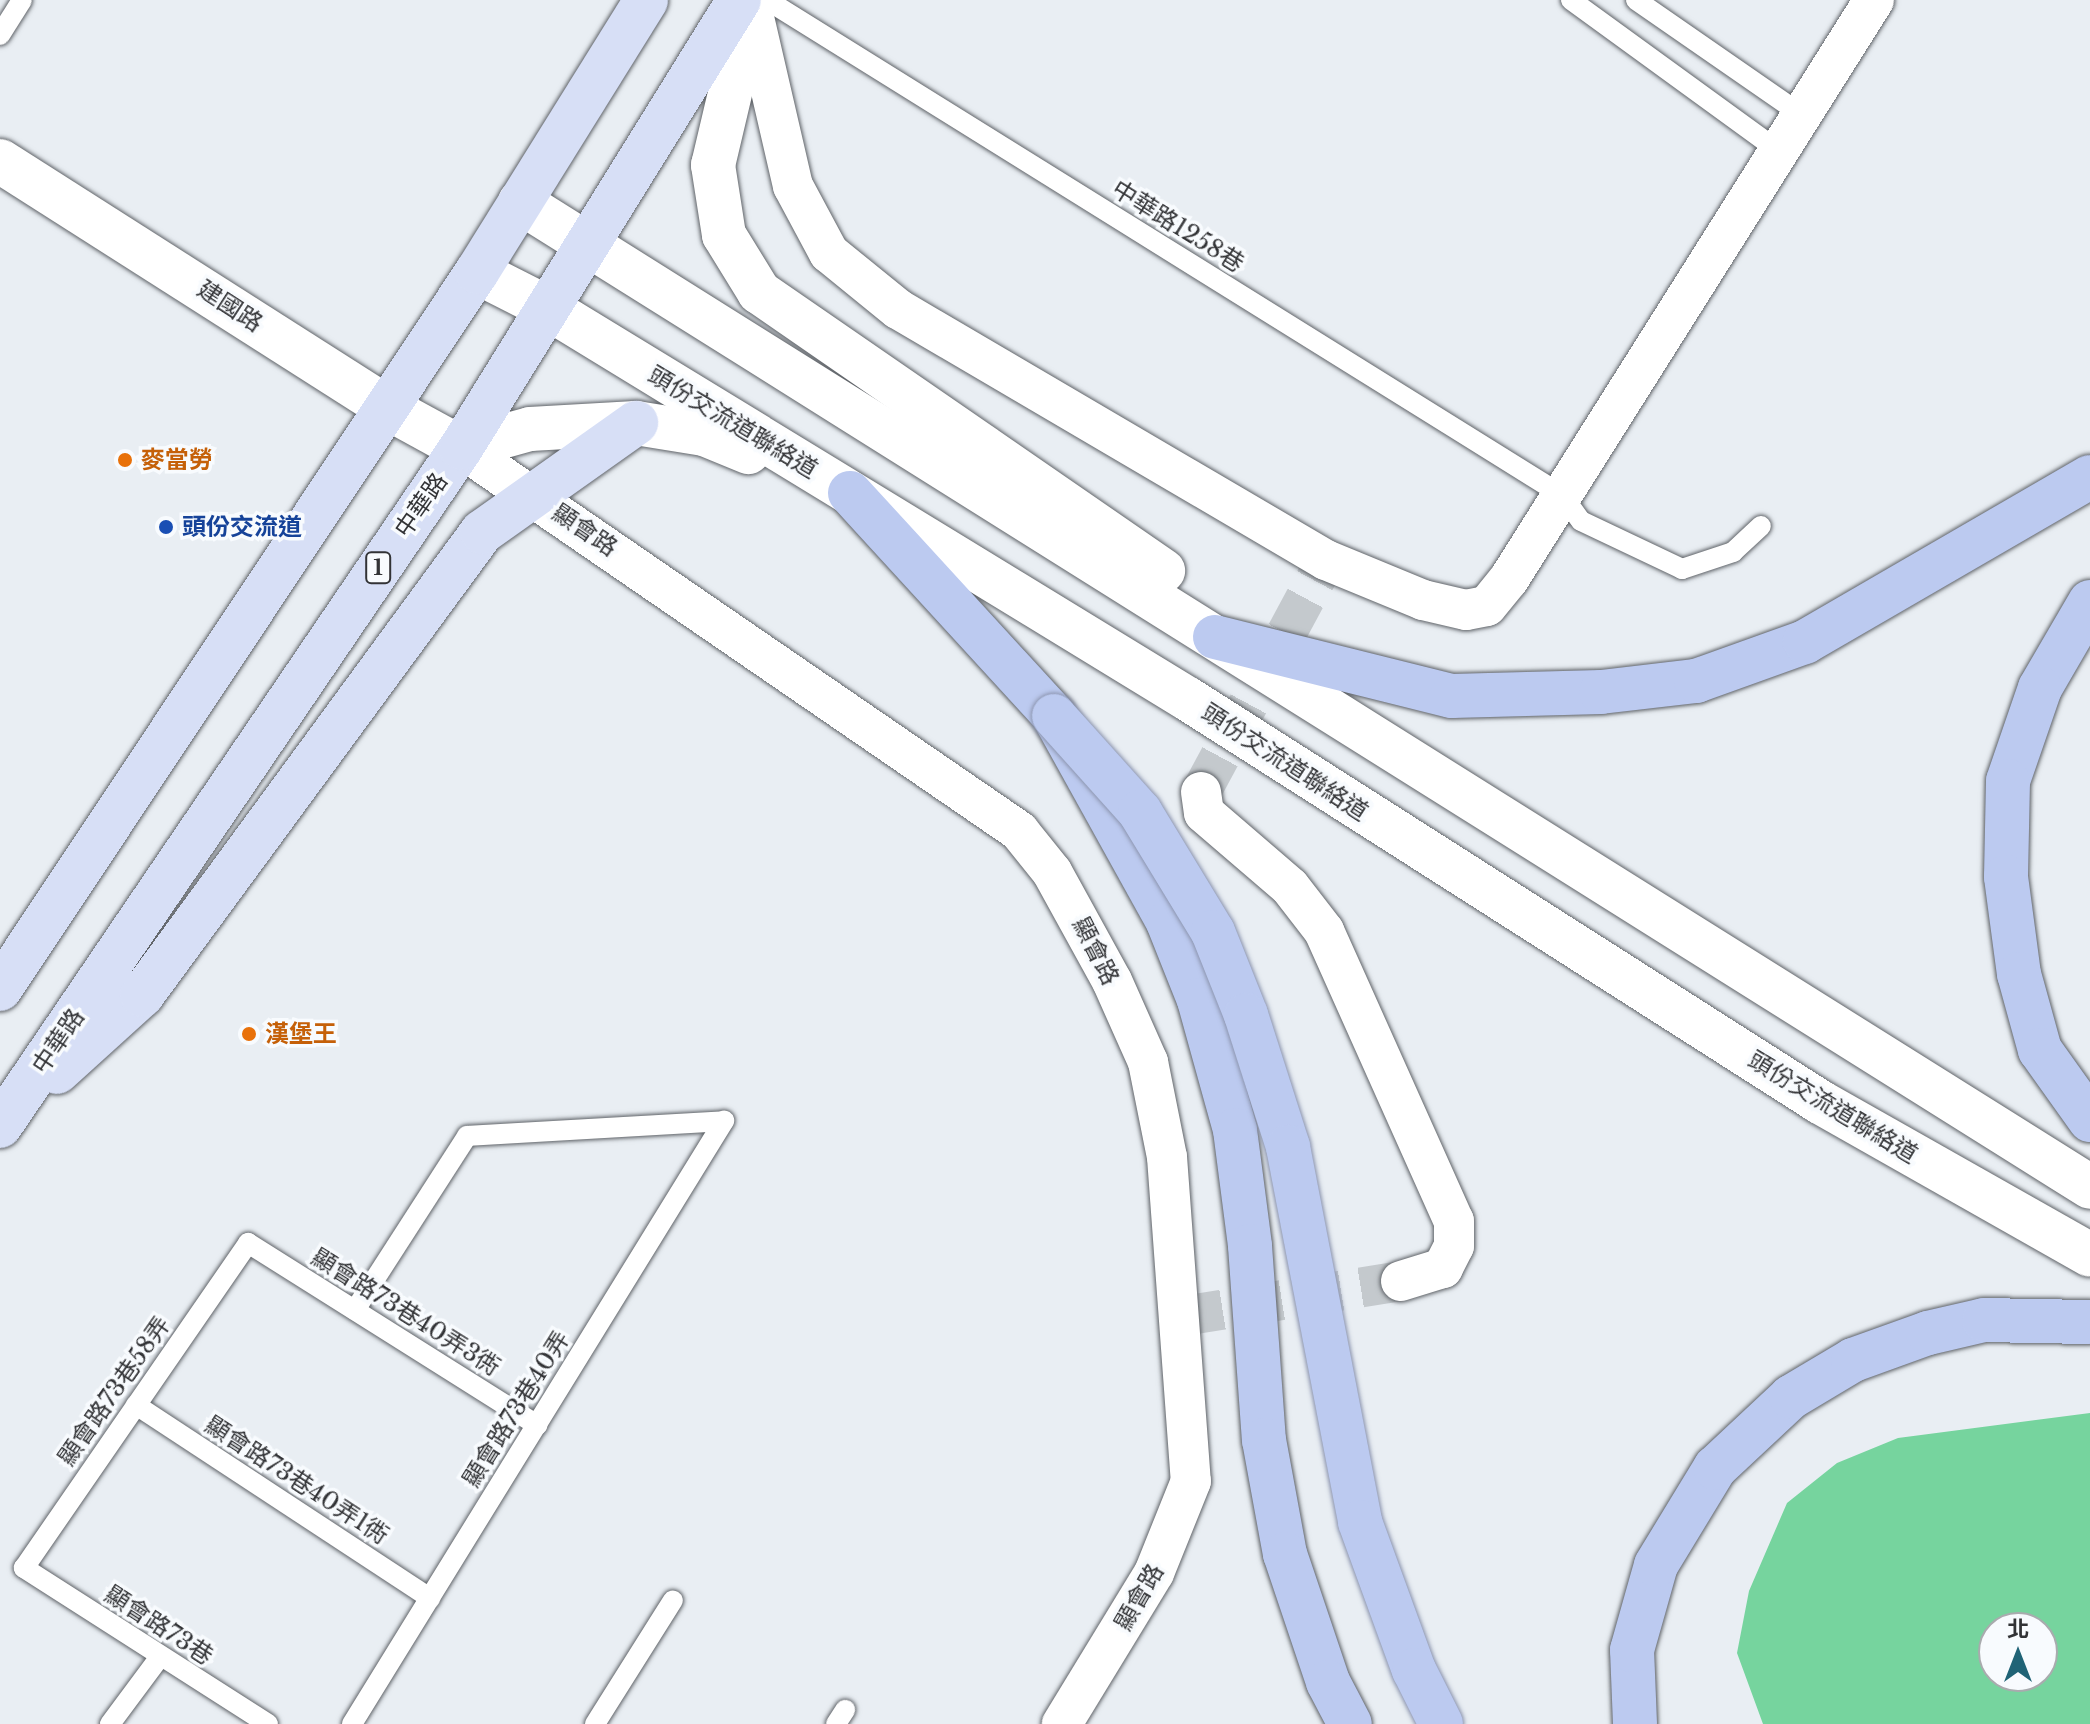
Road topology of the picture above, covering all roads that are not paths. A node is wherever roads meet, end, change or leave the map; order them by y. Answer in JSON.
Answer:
{"nodes":[{"id":1,"x":22,"y":0,"type":"edge"},
{"id":2,"x":646,"y":0,"type":"edge"},
{"id":3,"x":745,"y":0,"type":"edge"},
{"id":4,"x":767,"y":0,"type":"edge"},
{"id":5,"x":1571,"y":0,"type":"edge"},
{"id":6,"x":1636,"y":0,"type":"edge"},
{"id":7,"x":1874,"y":0,"type":"edge"},
{"id":8,"x":0,"y":35,"type":"edge"},
{"id":9,"x":1802,"y":115,"type":"junction"},
{"id":10,"x":1779,"y":151,"type":"junction"},
{"id":11,"x":0,"y":161,"type":"edge"},
{"id":12,"x":520,"y":202,"type":"junction"},
{"id":13,"x":590,"y":246,"type":"junction"},
{"id":14,"x":477,"y":272,"type":"junction"},
{"id":15,"x":546,"y":307,"type":"junction"},
{"id":16,"x":386,"y":407,"type":"junction"},
{"id":17,"x":636,"y":423,"type":"junction"},
{"id":18,"x":461,"y":448,"type":"junction"},
{"id":19,"x":2090,"y":477,"type":"edge"},
{"id":20,"x":850,"y":493,"type":"junction"},
{"id":21,"x":533,"y":495,"type":"junction"},
{"id":22,"x":1562,"y":495,"type":"junction"},
{"id":23,"x":1761,"y":526,"type":"dead end"},
{"id":24,"x":2090,"y":602,"type":"edge"},
{"id":25,"x":1215,"y":637,"type":"junction"},
{"id":26,"x":1054,"y":716,"type":"junction"},
{"id":27,"x":1201,"y":792,"type":"dead end"},
{"id":28,"x":0,"y":989,"type":"edge"},
{"id":29,"x":2090,"y":1120,"type":"edge"},
{"id":30,"x":3,"y":1122,"type":"edge"},
{"id":31,"x":2090,"y":1187,"type":"edge"},
{"id":32,"x":248,"y":1243,"type":"joint"},
{"id":33,"x":2090,"y":1255,"type":"edge"},
{"id":34,"x":1401,"y":1281,"type":"tunnel mouth"},
{"id":35,"x":355,"y":1310,"type":"junction"},
{"id":36,"x":2090,"y":1322,"type":"edge"},
{"id":37,"x":136,"y":1405,"type":"junction"},
{"id":38,"x":537,"y":1425,"type":"junction"},
{"id":39,"x":24,"y":1568,"type":"joint"},
{"id":40,"x":430,"y":1598,"type":"junction"},
{"id":41,"x":673,"y":1600,"type":"dead end"},
{"id":42,"x":159,"y":1658,"type":"junction"},
{"id":43,"x":110,"y":1724,"type":"edge"},
{"id":44,"x":268,"y":1724,"type":"edge"},
{"id":45,"x":352,"y":1724,"type":"edge"},
{"id":46,"x":595,"y":1724,"type":"edge"},
{"id":47,"x":1062,"y":1724,"type":"edge"},
{"id":48,"x":1350,"y":1724,"type":"edge"},
{"id":49,"x":1441,"y":1724,"type":"edge"},
{"id":50,"x":1635,"y":1724,"type":"edge"}],
"edges":[{"from":1,"to":8,"type":"lane"},
{"from":2,"to":12,"type":"main road"},
{"from":3,"to":13,"type":"main road","name":"中華路","number":"1"},
{"from":3,"to":22,"type":"street"},
{"from":3,"to":25,"type":"main road"},
{"from":4,"to":22,"type":"lane","name":"中華路1258巷"},
{"from":5,"to":10,"type":"lane"},
{"from":6,"to":9,"type":"lane"},
{"from":7,"to":9,"type":"street"},
{"from":9,"to":10,"type":"street"},
{"from":10,"to":22,"type":"street"},
{"from":11,"to":16,"type":"main road","name":"建國路"},
{"from":12,"to":13,"type":"main road"},
{"from":12,"to":14,"type":"main road"},
{"from":13,"to":15,"type":"main road","name":"中華路","number":"1"},
{"from":13,"to":25,"type":"main road"},
{"from":14,"to":15,"type":"main road","name":"頭份交流道聯絡道"},
{"from":14,"to":16,"type":"main road"},
{"from":15,"to":18,"type":"main road","name":"中華路","number":"1"},
{"from":15,"to":20,"type":"main road","name":"頭份交流道聯絡道"},
{"from":16,"to":18,"type":"main road","name":"建國路"},
{"from":16,"to":28,"type":"main road"},
{"from":17,"to":18,"type":"main road"},
{"from":17,"to":20,"type":"main road"},
{"from":17,"to":21,"type":"main road","name":"中華路"},
{"from":18,"to":21,"type":"street","name":"顯會路"},
{"from":18,"to":30,"type":"main road","name":"中華路","number":"1"},
{"from":19,"to":25,"type":"highway"},
{"from":20,"to":26,"type":"highway"},
{"from":20,"to":33,"type":"main road","name":"頭份交流道聯絡道"},
{"from":21,"to":30,"type":"main road","name":"中華路"},
{"from":21,"to":47,"type":"street","name":"顯會路"},
{"from":22,"to":23,"type":"lane","name":"中華路1258巷"},
{"from":24,"to":29,"type":"highway"},
{"from":25,"to":31,"type":"main road"},
{"from":26,"to":48,"type":"highway"},
{"from":26,"to":49,"type":"highway","bridge":true},
{"from":27,"to":34,"type":"street"},
{"from":32,"to":35,"type":"lane","name":"顯會路73巷40弄3衖"},
{"from":32,"to":37,"type":"lane","name":"顯會路73巷58弄"},
{"from":35,"to":38,"type":"lane","name":"顯會路73巷40弄3衖"},
{"from":35,"to":38,"type":"lane","name":"顯會路73巷40弄"},
{"from":36,"to":50,"type":"highway"},
{"from":37,"to":39,"type":"lane","name":"顯會路73巷58弄"},
{"from":37,"to":40,"type":"lane","name":"顯會路73巷40弄1衖"},
{"from":38,"to":40,"type":"lane","name":"顯會路73巷40弄"},
{"from":39,"to":42,"type":"lane","name":"顯會路73巷"},
{"from":40,"to":45,"type":"lane","name":"顯會路73巷40弄"},
{"from":41,"to":46,"type":"lane"},
{"from":42,"to":43,"type":"lane"},
{"from":42,"to":44,"type":"lane","name":"顯會路73巷"}]}
